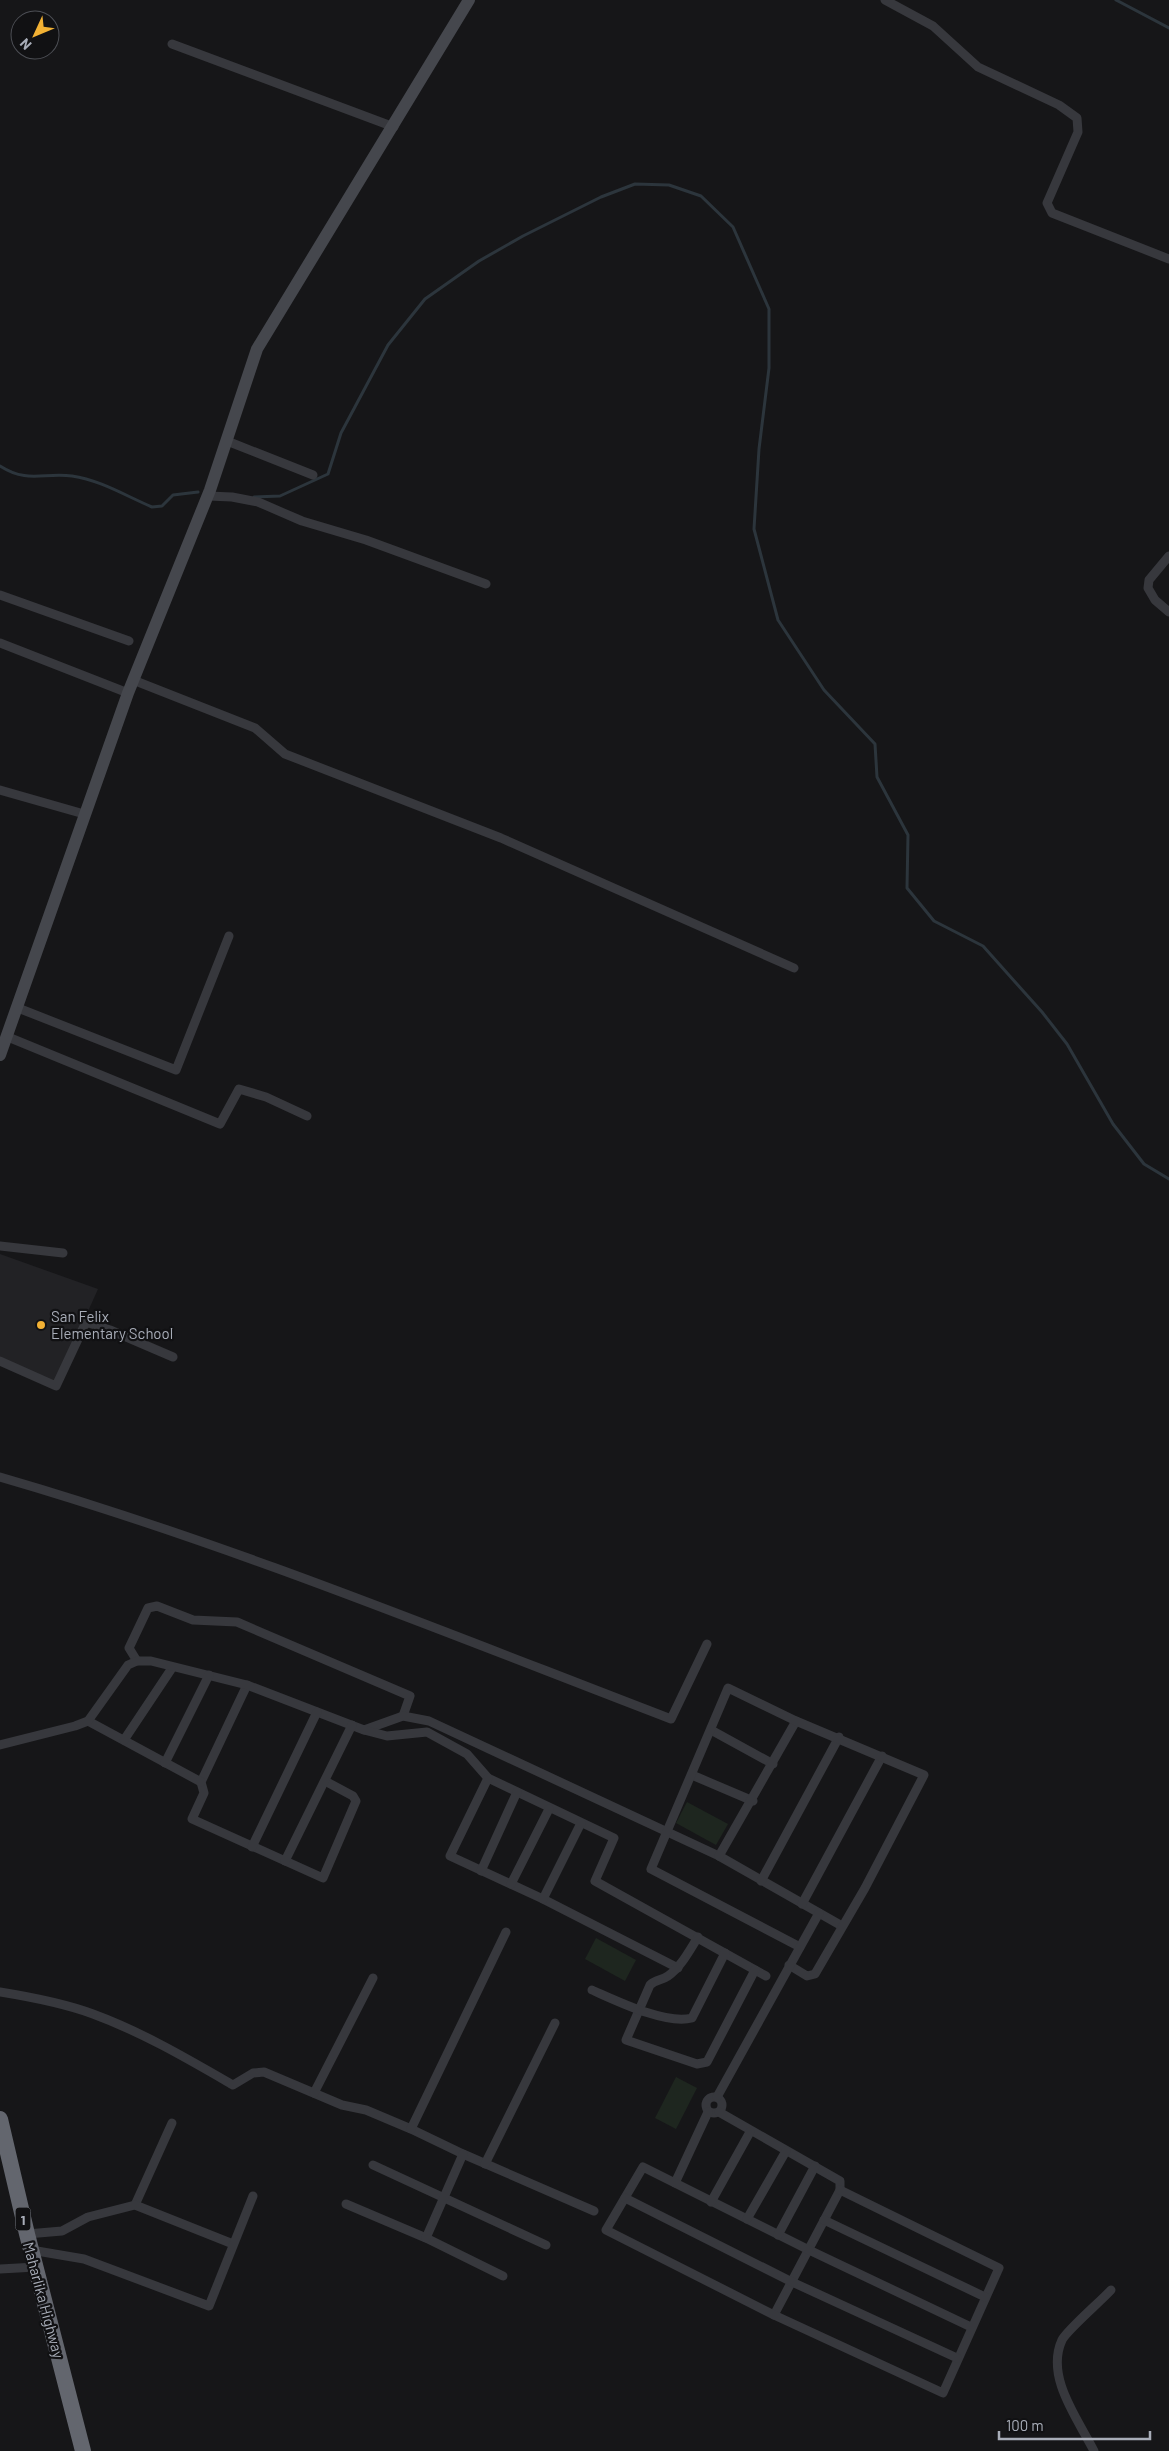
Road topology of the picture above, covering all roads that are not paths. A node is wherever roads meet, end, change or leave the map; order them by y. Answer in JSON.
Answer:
{"nodes":[{"id":1,"x":469,"y":0,"type":"edge"},
{"id":2,"x":885,"y":0,"type":"edge"},
{"id":3,"x":172,"y":44,"type":"dead end"},
{"id":4,"x":394,"y":126,"type":"junction"},
{"id":5,"x":1169,"y":259,"type":"edge"},
{"id":6,"x":227,"y":441,"type":"junction"},
{"id":7,"x":312,"y":475,"type":"dead end"},
{"id":8,"x":208,"y":496,"type":"junction"},
{"id":9,"x":1169,"y":556,"type":"edge"},
{"id":10,"x":486,"y":584,"type":"dead end"},
{"id":11,"x":0,"y":595,"type":"edge"},
{"id":12,"x":1169,"y":612,"type":"edge"},
{"id":13,"x":129,"y":642,"type":"dead end"},
{"id":14,"x":0,"y":643,"type":"edge"},
{"id":15,"x":133,"y":680,"type":"junction"},
{"id":16,"x":128,"y":693,"type":"junction"},
{"id":17,"x":0,"y":790,"type":"edge"},
{"id":18,"x":84,"y":814,"type":"junction"},
{"id":19,"x":229,"y":936,"type":"dead end"},
{"id":20,"x":794,"y":968,"type":"dead end"},
{"id":21,"x":18,"y":1008,"type":"junction"},
{"id":22,"x":8,"y":1037,"type":"junction"},
{"id":23,"x":0,"y":1054,"type":"edge"},
{"id":24,"x":307,"y":1116,"type":"dead end"},
{"id":25,"x":0,"y":1246,"type":"edge"},
{"id":26,"x":63,"y":1253,"type":"dead end"},
{"id":27,"x":173,"y":1357,"type":"dead end"},
{"id":28,"x":0,"y":1361,"type":"edge"},
{"id":29,"x":0,"y":1477,"type":"edge"},
{"id":30,"x":707,"y":1644,"type":"dead end"},
{"id":31,"x":137,"y":1660,"type":"junction"},
{"id":32,"x":172,"y":1668,"type":"junction"},
{"id":33,"x":209,"y":1674,"type":"junction"},
{"id":34,"x":247,"y":1685,"type":"junction"},
{"id":35,"x":317,"y":1712,"type":"junction"},
{"id":36,"x":403,"y":1716,"type":"junction"},
{"id":37,"x":796,"y":1720,"type":"junction"},
{"id":38,"x":88,"y":1721,"type":"junction"},
{"id":39,"x":352,"y":1725,"type":"junction"},
{"id":40,"x":364,"y":1730,"type":"junction"},
{"id":41,"x":711,"y":1730,"type":"junction"},
{"id":42,"x":839,"y":1737,"type":"junction"},
{"id":43,"x":124,"y":1740,"type":"junction"},
{"id":44,"x":0,"y":1745,"type":"edge"},
{"id":45,"x":882,"y":1756,"type":"junction"},
{"id":46,"x":165,"y":1763,"type":"junction"},
{"id":47,"x":773,"y":1764,"type":"junction"},
{"id":48,"x":692,"y":1775,"type":"junction"},
{"id":49,"x":488,"y":1778,"type":"junction"},
{"id":50,"x":325,"y":1781,"type":"junction"},
{"id":51,"x":201,"y":1782,"type":"junction"},
{"id":52,"x":517,"y":1792,"type":"junction"},
{"id":53,"x":752,"y":1801,"type":"junction"},
{"id":54,"x":549,"y":1809,"type":"junction"},
{"id":55,"x":581,"y":1823,"type":"junction"},
{"id":56,"x":668,"y":1832,"type":"junction"},
{"id":57,"x":252,"y":1847,"type":"junction"},
{"id":58,"x":719,"y":1856,"type":"junction"},
{"id":59,"x":285,"y":1861,"type":"junction"},
{"id":60,"x":481,"y":1871,"type":"junction"},
{"id":61,"x":761,"y":1880,"type":"junction"},
{"id":62,"x":511,"y":1884,"type":"junction"},
{"id":63,"x":543,"y":1899,"type":"junction"},
{"id":64,"x":802,"y":1904,"type":"junction"},
{"id":65,"x":819,"y":1913,"type":"junction"},
{"id":66,"x":842,"y":1926,"type":"junction"},
{"id":67,"x":506,"y":1932,"type":"dead end"},
{"id":68,"x":698,"y":1937,"type":"junction"},
{"id":69,"x":800,"y":1947,"type":"junction"},
{"id":70,"x":725,"y":1953,"type":"junction"},
{"id":71,"x":789,"y":1965,"type":"junction"},
{"id":72,"x":678,"y":1968,"type":"junction"},
{"id":73,"x":755,"y":1970,"type":"junction"},
{"id":74,"x":766,"y":1976,"type":"dead end"},
{"id":75,"x":373,"y":1978,"type":"dead end"},
{"id":76,"x":592,"y":1990,"type":"dead end"},
{"id":77,"x":0,"y":1992,"type":"edge"},
{"id":78,"x":640,"y":2010,"type":"junction"},
{"id":79,"x":555,"y":2023,"type":"dead end"},
{"id":80,"x":314,"y":2093,"type":"junction"},
{"id":81,"x":717,"y":2098,"type":"junction"},
{"id":82,"x":708,"y":2112,"type":"junction"},
{"id":83,"x":719,"y":2112,"type":"junction"},
{"id":84,"x":0,"y":2119,"type":"edge"},
{"id":85,"x":172,"y":2123,"type":"dead end"},
{"id":86,"x":411,"y":2129,"type":"junction"},
{"id":87,"x":750,"y":2132,"type":"junction"},
{"id":88,"x":786,"y":2151,"type":"junction"},
{"id":89,"x":462,"y":2154,"type":"junction"},
{"id":90,"x":485,"y":2164,"type":"junction"},
{"id":91,"x":373,"y":2165,"type":"dead end"},
{"id":92,"x":815,"y":2166,"type":"junction"},
{"id":93,"x":675,"y":2183,"type":"junction"},
{"id":94,"x":840,"y":2190,"type":"junction"},
{"id":95,"x":253,"y":2196,"type":"dead end"},
{"id":96,"x":443,"y":2198,"type":"junction"},
{"id":97,"x":626,"y":2198,"type":"junction"},
{"id":98,"x":711,"y":2202,"type":"junction"},
{"id":99,"x":346,"y":2204,"type":"dead end"},
{"id":100,"x":135,"y":2206,"type":"junction"},
{"id":101,"x":594,"y":2211,"type":"dead end"},
{"id":102,"x":747,"y":2219,"type":"junction"},
{"id":103,"x":824,"y":2220,"type":"junction"},
{"id":104,"x":27,"y":2234,"type":"junction"},
{"id":105,"x":778,"y":2235,"type":"junction"},
{"id":106,"x":426,"y":2238,"type":"junction"},
{"id":107,"x":232,"y":2244,"type":"junction"},
{"id":108,"x":546,"y":2245,"type":"dead end"},
{"id":109,"x":31,"y":2250,"type":"junction"},
{"id":110,"x":809,"y":2250,"type":"junction"},
{"id":111,"x":36,"y":2267,"type":"junction"},
{"id":112,"x":0,"y":2269,"type":"edge"},
{"id":113,"x":503,"y":2276,"type":"dead end"},
{"id":114,"x":792,"y":2282,"type":"junction"},
{"id":115,"x":1111,"y":2290,"type":"dead end"},
{"id":116,"x":985,"y":2297,"type":"junction"},
{"id":117,"x":774,"y":2315,"type":"junction"},
{"id":118,"x":971,"y":2327,"type":"junction"},
{"id":119,"x":957,"y":2358,"type":"junction"},
{"id":120,"x":83,"y":2451,"type":"edge"},
{"id":121,"x":1094,"y":2451,"type":"edge"}],
"edges":[{"from":1,"to":4,"type":"street"},
{"from":2,"to":5,"type":"street"},
{"from":3,"to":4,"type":"street"},
{"from":4,"to":6,"type":"street"},
{"from":6,"to":7,"type":"street"},
{"from":6,"to":8,"type":"street"},
{"from":8,"to":10,"type":"street"},
{"from":8,"to":15,"type":"street"},
{"from":9,"to":12,"type":"street"},
{"from":11,"to":13,"type":"street"},
{"from":14,"to":16,"type":"street"},
{"from":15,"to":16,"type":"street"},
{"from":15,"to":20,"type":"street"},
{"from":16,"to":18,"type":"street"},
{"from":17,"to":18,"type":"street"},
{"from":18,"to":21,"type":"street"},
{"from":19,"to":21,"type":"street"},
{"from":21,"to":22,"type":"street"},
{"from":22,"to":23,"type":"street"},
{"from":22,"to":24,"type":"street"},
{"from":25,"to":26,"type":"street"},
{"from":27,"to":28,"type":"street"},
{"from":29,"to":30,"type":"street"},
{"from":31,"to":32,"type":"street"},
{"from":31,"to":36,"type":"street"},
{"from":31,"to":38,"type":"street"},
{"from":32,"to":33,"type":"street"},
{"from":32,"to":43,"type":"street"},
{"from":33,"to":34,"type":"street"},
{"from":33,"to":46,"type":"street"},
{"from":34,"to":35,"type":"street"},
{"from":34,"to":51,"type":"street"},
{"from":35,"to":39,"type":"street"},
{"from":35,"to":57,"type":"street"},
{"from":36,"to":40,"type":"street"},
{"from":36,"to":56,"type":"street"},
{"from":37,"to":41,"type":"street"},
{"from":37,"to":42,"type":"street"},
{"from":37,"to":47,"type":"street"},
{"from":38,"to":43,"type":"street"},
{"from":38,"to":44,"type":"street"},
{"from":39,"to":40,"type":"street"},
{"from":39,"to":50,"type":"street"},
{"from":40,"to":49,"type":"street"},
{"from":41,"to":47,"type":"street"},
{"from":41,"to":48,"type":"street"},
{"from":42,"to":45,"type":"street"},
{"from":42,"to":61,"type":"street"},
{"from":43,"to":46,"type":"street"},
{"from":45,"to":64,"type":"street"},
{"from":45,"to":66,"type":"street"},
{"from":46,"to":51,"type":"street"},
{"from":47,"to":53,"type":"street"},
{"from":48,"to":53,"type":"street"},
{"from":48,"to":56,"type":"street"},
{"from":49,"to":52,"type":"street"},
{"from":49,"to":60,"type":"street"},
{"from":50,"to":59,"type":"street"},
{"from":50,"to":59,"type":"street"},
{"from":51,"to":57,"type":"street"},
{"from":52,"to":54,"type":"street"},
{"from":52,"to":60,"type":"street"},
{"from":53,"to":58,"type":"street"},
{"from":54,"to":55,"type":"street"},
{"from":54,"to":62,"type":"street"},
{"from":55,"to":63,"type":"street"},
{"from":55,"to":68,"type":"street"},
{"from":56,"to":58,"type":"street"},
{"from":56,"to":69,"type":"street"},
{"from":57,"to":59,"type":"street"},
{"from":58,"to":61,"type":"street"},
{"from":60,"to":62,"type":"street"},
{"from":61,"to":64,"type":"street"},
{"from":62,"to":63,"type":"street"},
{"from":63,"to":72,"type":"street"},
{"from":64,"to":65,"type":"street"},
{"from":65,"to":66,"type":"street"},
{"from":65,"to":69,"type":"street"},
{"from":66,"to":71,"type":"street"},
{"from":67,"to":86,"type":"street"},
{"from":68,"to":70,"type":"street"},
{"from":68,"to":72,"type":"street"},
{"from":69,"to":71,"type":"street"},
{"from":70,"to":73,"type":"street"},
{"from":70,"to":78,"type":"street"},
{"from":71,"to":81,"type":"street"},
{"from":72,"to":78,"type":"street"},
{"from":73,"to":74,"type":"street"},
{"from":73,"to":78,"type":"street"},
{"from":75,"to":80,"type":"street"},
{"from":76,"to":78,"type":"street"},
{"from":77,"to":80,"type":"street"},
{"from":79,"to":90,"type":"street"},
{"from":80,"to":86,"type":"street"},
{"from":81,"to":82,"type":"street"},
{"from":81,"to":83,"type":"street"},
{"from":82,"to":83,"type":"street"},
{"from":82,"to":93,"type":"street"},
{"from":83,"to":87,"type":"street"},
{"from":84,"to":104,"type":"highway","name":"Maharlika Highway","number":"1"},
{"from":85,"to":100,"type":"street"},
{"from":86,"to":89,"type":"street"},
{"from":87,"to":88,"type":"street"},
{"from":87,"to":98,"type":"street"},
{"from":88,"to":92,"type":"street"},
{"from":88,"to":102,"type":"street"},
{"from":89,"to":90,"type":"street"},
{"from":89,"to":96,"type":"street"},
{"from":90,"to":101,"type":"street"},
{"from":91,"to":96,"type":"street"},
{"from":92,"to":94,"type":"street"},
{"from":92,"to":105,"type":"street"},
{"from":93,"to":97,"type":"street"},
{"from":93,"to":98,"type":"street"},
{"from":94,"to":103,"type":"street"},
{"from":94,"to":116,"type":"street"},
{"from":95,"to":107,"type":"street"},
{"from":96,"to":106,"type":"street"},
{"from":96,"to":108,"type":"street"},
{"from":97,"to":114,"type":"street"},
{"from":97,"to":117,"type":"street"},
{"from":98,"to":102,"type":"street"},
{"from":99,"to":106,"type":"street"},
{"from":100,"to":104,"type":"street"},
{"from":100,"to":107,"type":"street"},
{"from":102,"to":105,"type":"street"},
{"from":103,"to":110,"type":"street"},
{"from":103,"to":116,"type":"street"},
{"from":104,"to":109,"type":"highway","name":"Maharlika Highway","number":"1"},
{"from":105,"to":110,"type":"street"},
{"from":106,"to":113,"type":"street"},
{"from":107,"to":109,"type":"street"},
{"from":109,"to":111,"type":"highway","name":"Maharlika Highway","number":"1"},
{"from":110,"to":114,"type":"street"},
{"from":110,"to":118,"type":"street"},
{"from":111,"to":112,"type":"street"},
{"from":111,"to":120,"type":"highway","name":"Maharlika Highway","number":"1"},
{"from":114,"to":117,"type":"street"},
{"from":114,"to":119,"type":"street"},
{"from":115,"to":121,"type":"street"},
{"from":116,"to":118,"type":"street"},
{"from":117,"to":119,"type":"street"},
{"from":118,"to":119,"type":"street"}]}
